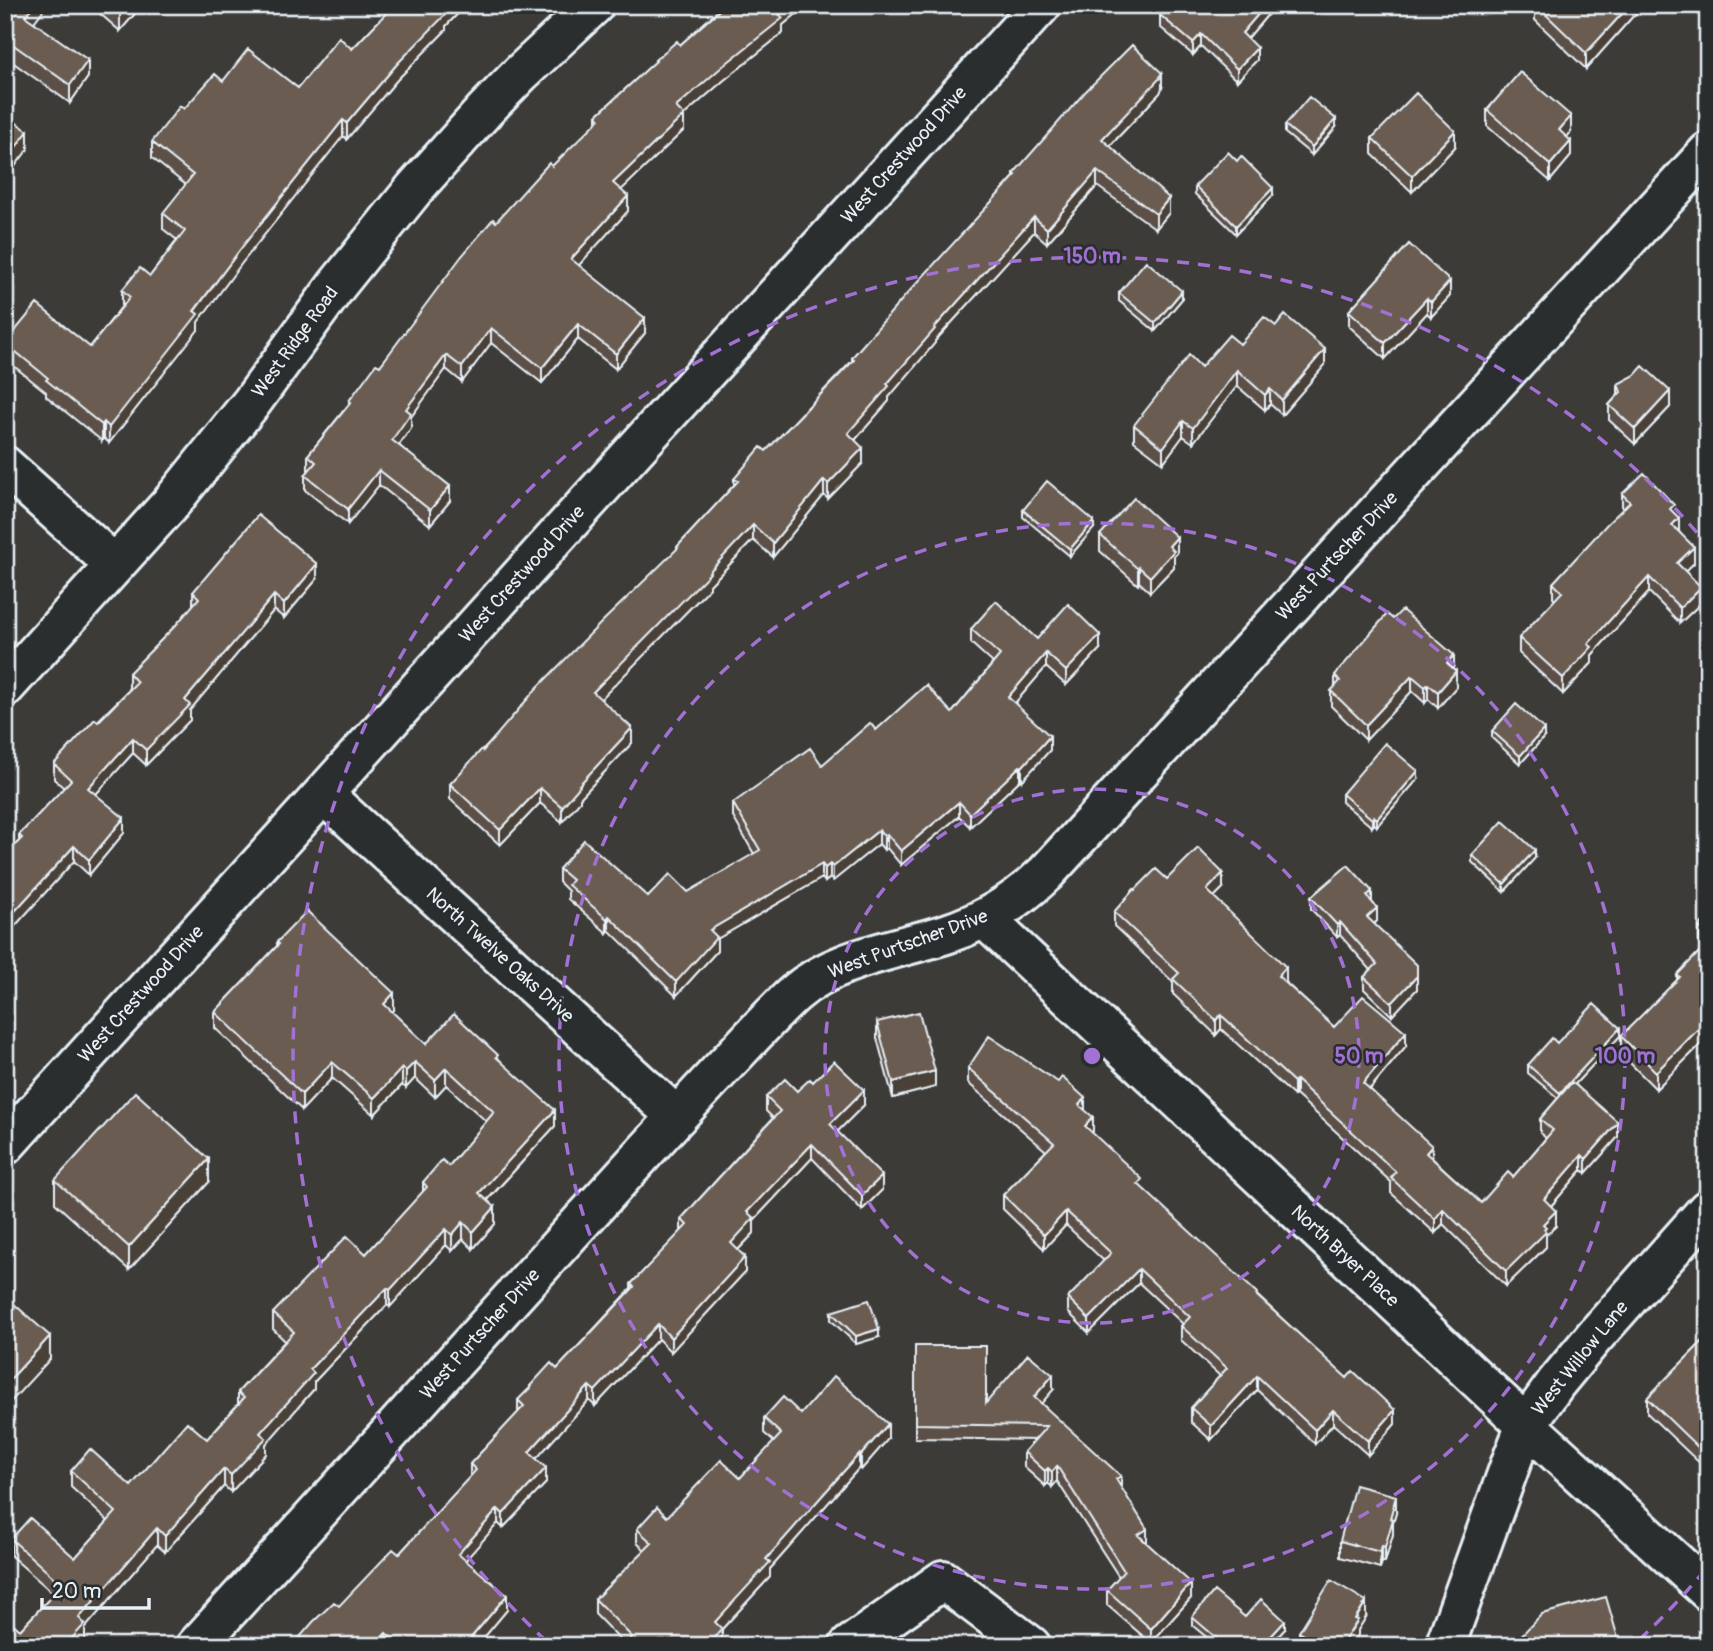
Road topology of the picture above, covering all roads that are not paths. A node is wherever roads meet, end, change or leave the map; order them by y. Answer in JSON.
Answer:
{"nodes":[{"id":1,"x":594,"y":5,"type":"edge"},
{"id":2,"x":1041,"y":5,"type":"edge"},
{"id":3,"x":1708,"y":152,"type":"edge"},
{"id":4,"x":5,"y":466,"type":"edge"},
{"id":5,"x":115,"y":565,"type":"junction"},
{"id":6,"x":5,"y":687,"type":"edge"},
{"id":7,"x":323,"y":794,"type":"junction"},
{"id":8,"x":984,"y":918,"type":"junction"},
{"id":9,"x":677,"y":1117,"type":"junction"},
{"id":10,"x":5,"y":1145,"type":"edge"},
{"id":11,"x":1708,"y":1209,"type":"edge"},
{"id":12,"x":1526,"y":1425,"type":"junction"},
{"id":13,"x":1708,"y":1591,"type":"edge"},
{"id":14,"x":196,"y":1646,"type":"edge"},
{"id":15,"x":849,"y":1646,"type":"edge"},
{"id":16,"x":1031,"y":1646,"type":"edge"},
{"id":17,"x":1445,"y":1646,"type":"edge"}],
"edges":[{"from":1,"to":5,"type":"street","name":"West Ridge Road"},
{"from":2,"to":7,"type":"street","name":"West Crestwood Drive"},
{"from":3,"to":8,"type":"street","name":"West Purtscher Drive"},
{"from":4,"to":5,"type":"street"},
{"from":5,"to":6,"type":"street","name":"West Ridge Road"},
{"from":7,"to":9,"type":"street","name":"North Twelve Oaks Drive"},
{"from":7,"to":10,"type":"street","name":"West Crestwood Drive"},
{"from":8,"to":9,"type":"street","name":"West Purtscher Drive"},
{"from":8,"to":12,"type":"street","name":"North Bryer Place"},
{"from":9,"to":14,"type":"street","name":"West Purtscher Drive"},
{"from":11,"to":12,"type":"street","name":"West Willow Lane"},
{"from":12,"to":13,"type":"street","name":"North Bryer Place"},
{"from":12,"to":17,"type":"street","name":"West Willow Lane"},
{"from":15,"to":16,"type":"street"}]}
